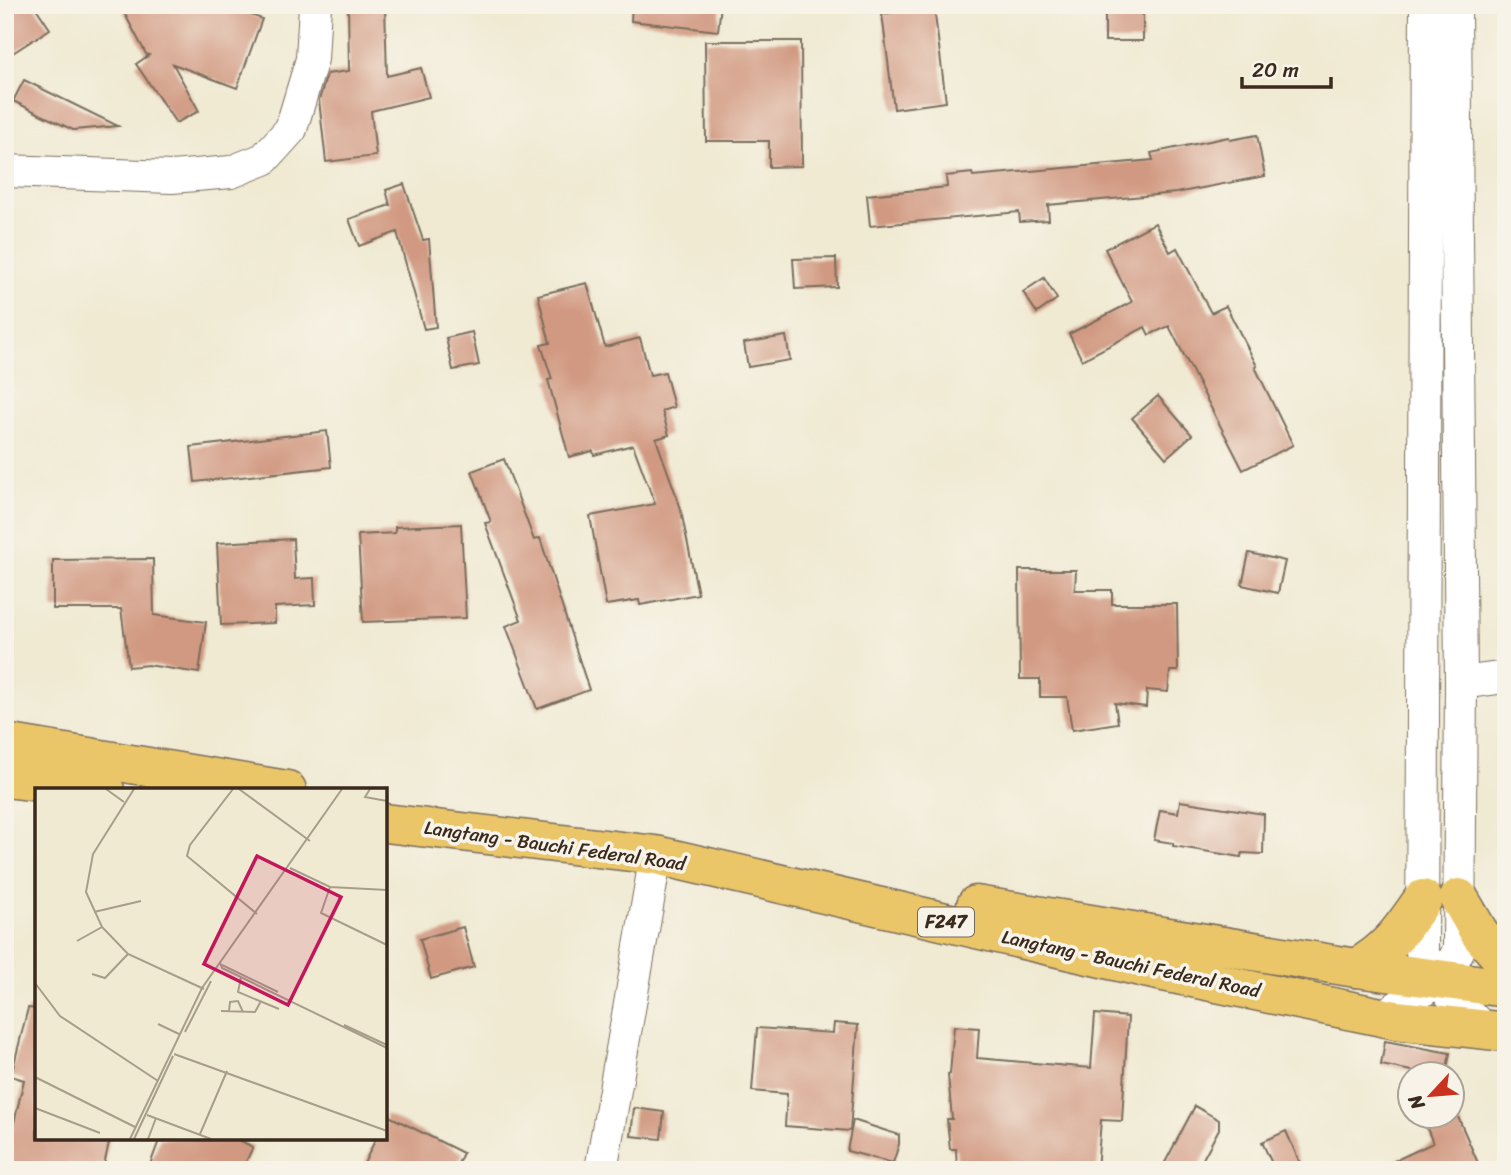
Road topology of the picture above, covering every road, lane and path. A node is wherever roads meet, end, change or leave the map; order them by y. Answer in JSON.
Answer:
{"nodes":[{"id":1,"x":314,"y":5,"type":"edge"},
{"id":2,"x":1426,"y":5,"type":"edge"},
{"id":3,"x":1455,"y":5,"type":"edge"},
{"id":4,"x":5,"y":172,"type":"edge"},
{"id":5,"x":1506,"y":677,"type":"edge"},
{"id":6,"x":1461,"y":683,"type":"junction"},
{"id":7,"x":5,"y":743,"type":"edge"},
{"id":8,"x":5,"y":778,"type":"edge"},
{"id":9,"x":88,"y":788,"type":"edge"},
{"id":10,"x":275,"y":788,"type":"edge"},
{"id":11,"x":387,"y":806,"type":"edge"},
{"id":12,"x":387,"y":823,"type":"edge"},
{"id":13,"x":656,"y":855,"type":"junction"},
{"id":14,"x":1441,"y":898,"type":"junction"},
{"id":15,"x":1506,"y":963,"type":"edge"},
{"id":16,"x":1356,"y":968,"type":"junction"},
{"id":17,"x":1437,"y":980,"type":"junction"},
{"id":18,"x":1506,"y":988,"type":"edge"},
{"id":19,"x":1381,"y":1017,"type":"junction"},
{"id":20,"x":1494,"y":1030,"type":"edge"},
{"id":21,"x":601,"y":1170,"type":"edge"}],
"edges":[{"from":1,"to":4,"type":"street"},
{"from":2,"to":14,"type":"street"},
{"from":3,"to":6,"type":"street"},
{"from":5,"to":6,"type":"street"},
{"from":6,"to":14,"type":"street"},
{"from":7,"to":10,"type":"main road"},
{"from":8,"to":9,"type":"main road"},
{"from":11,"to":16,"type":"main road","name":"Langtang - Bauchi Federal Road","number":"F247"},
{"from":12,"to":13,"type":"main road","name":"Langtang - Bauchi Federal Road","number":"F247"},
{"from":13,"to":19,"type":"main road","name":"Langtang - Bauchi Federal Road","number":"F247"},
{"from":13,"to":21,"type":"street"},
{"from":14,"to":15,"type":"main road"},
{"from":14,"to":16,"type":"main road"},
{"from":14,"to":17,"type":"street"},
{"from":16,"to":17,"type":"main road","name":"Langtang - Bauchi Federal Road","number":"F247"},
{"from":17,"to":18,"type":"main road","name":"Langtang - Bauchi Federal Road","number":"F247"},
{"from":17,"to":19,"type":"street"},
{"from":17,"to":20,"type":"street"},
{"from":19,"to":20,"type":"main road","name":"Langtang - Bauchi Federal Road","number":"F247"}]}
